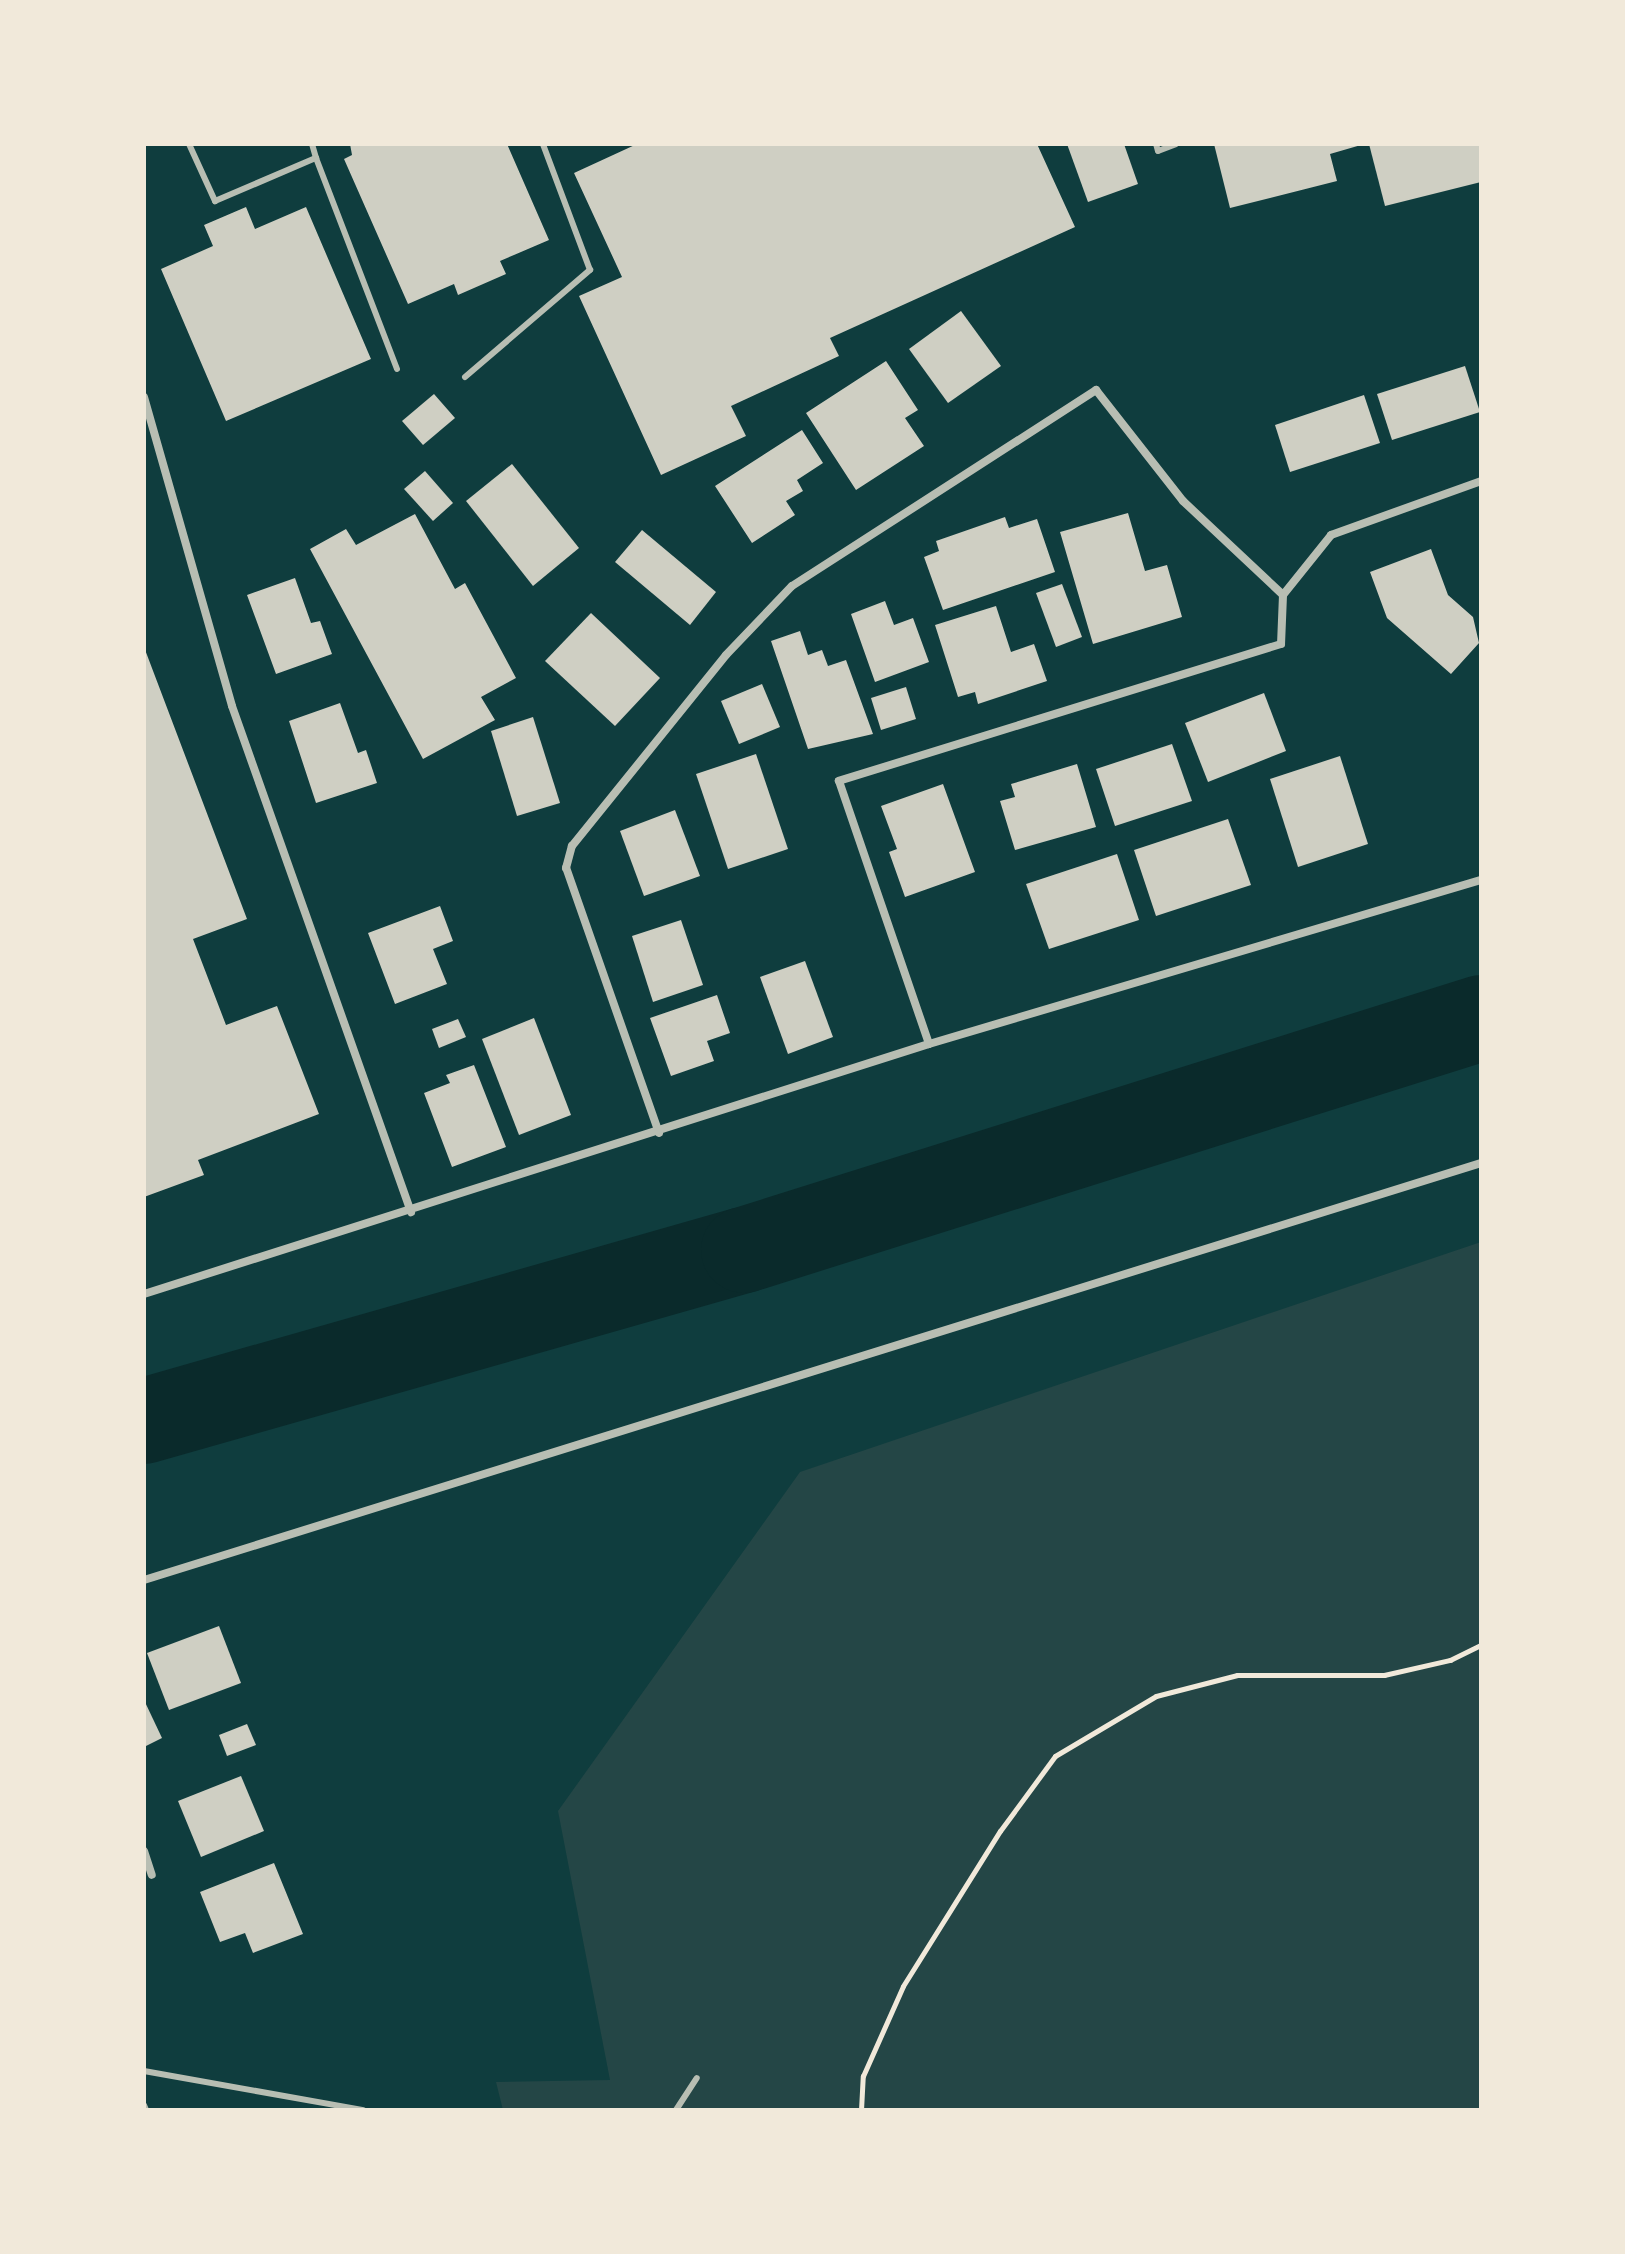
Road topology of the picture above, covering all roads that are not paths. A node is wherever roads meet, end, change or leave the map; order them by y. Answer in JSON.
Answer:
{"nodes":[{"id":1,"x":189,"y":144,"type":"edge"},
{"id":2,"x":312,"y":144,"type":"edge"},
{"id":3,"x":543,"y":144,"type":"edge"},
{"id":4,"x":1156,"y":144,"type":"edge"},
{"id":5,"x":1176,"y":144,"type":"edge"},
{"id":6,"x":316,"y":158,"type":"junction"},
{"id":7,"x":397,"y":369,"type":"dead end"},
{"id":8,"x":465,"y":377,"type":"dead end"},
{"id":9,"x":144,"y":397,"type":"edge"},
{"id":10,"x":1481,"y":481,"type":"edge"},
{"id":11,"x":1283,"y":595,"type":"junction"},
{"id":12,"x":1481,"y":880,"type":"edge"},
{"id":13,"x":929,"y":1044,"type":"junction"},
{"id":14,"x":659,"y":1133,"type":"junction"},
{"id":15,"x":1481,"y":1163,"type":"edge"},
{"id":16,"x":411,"y":1212,"type":"junction"},
{"id":17,"x":144,"y":1294,"type":"edge"},
{"id":18,"x":144,"y":1580,"type":"edge"},
{"id":19,"x":144,"y":1851,"type":"edge"},
{"id":20,"x":152,"y":1875,"type":"dead end"},
{"id":21,"x":144,"y":2071,"type":"edge"},
{"id":22,"x":697,"y":2078,"type":"dead end"},
{"id":23,"x":364,"y":2110,"type":"edge"},
{"id":24,"x":676,"y":2110,"type":"edge"}],
"edges":[{"from":1,"to":6,"type":"lane"},
{"from":2,"to":6,"type":"lane"},
{"from":3,"to":8,"type":"lane"},
{"from":4,"to":5,"type":"lane"},
{"from":6,"to":7,"type":"lane"},
{"from":9,"to":16,"type":"street"},
{"from":10,"to":11,"type":"street"},
{"from":11,"to":13,"type":"street"},
{"from":11,"to":14,"type":"street"},
{"from":12,"to":13,"type":"street"},
{"from":13,"to":14,"type":"street"},
{"from":14,"to":16,"type":"street"},
{"from":15,"to":18,"type":"street"},
{"from":16,"to":17,"type":"street"},
{"from":19,"to":20,"type":"street"},
{"from":21,"to":23,"type":"lane"},
{"from":22,"to":24,"type":"lane"}]}
